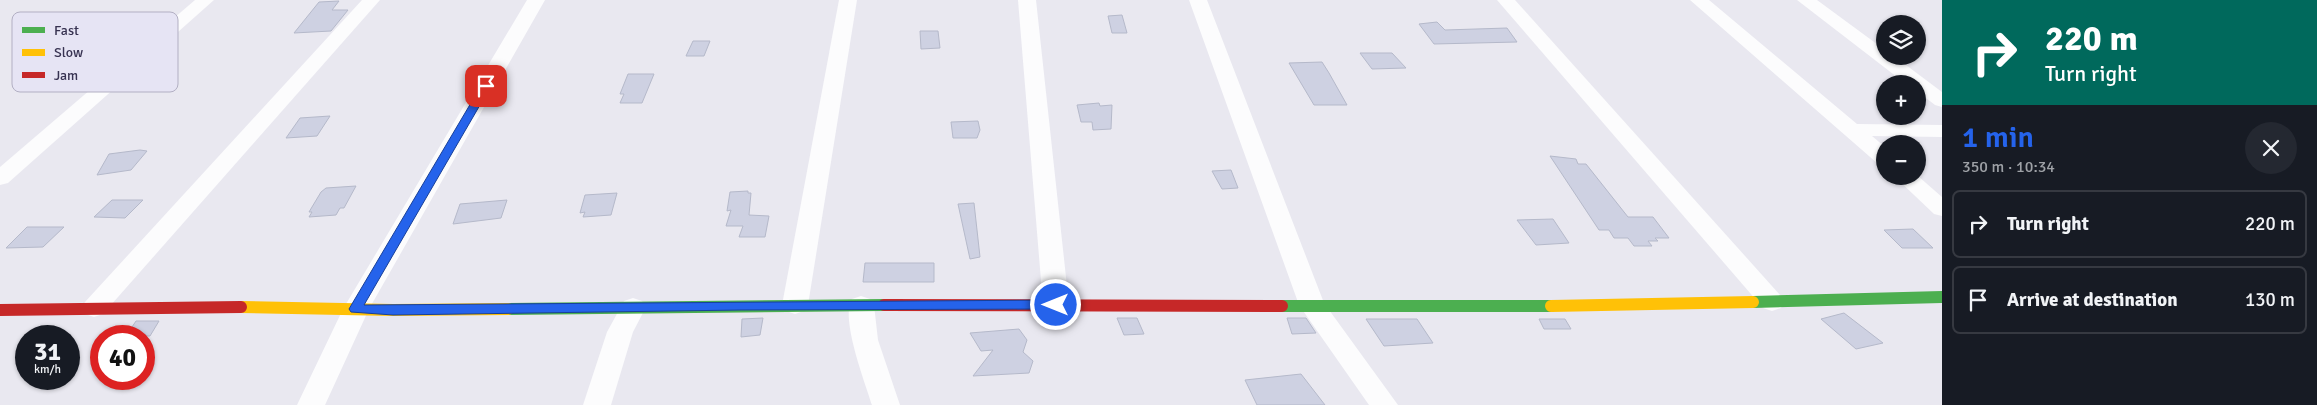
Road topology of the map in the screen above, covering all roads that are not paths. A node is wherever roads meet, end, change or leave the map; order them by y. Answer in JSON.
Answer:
{"nodes":[{"id":1,"x":205,"y":0,"type":"edge"},
{"id":2,"x":371,"y":0,"type":"edge"},
{"id":3,"x":536,"y":0,"type":"edge"},
{"id":4,"x":848,"y":0,"type":"edge"},
{"id":5,"x":1027,"y":0,"type":"edge"},
{"id":6,"x":1198,"y":0,"type":"edge"},
{"id":7,"x":1506,"y":0,"type":"edge"},
{"id":8,"x":1699,"y":0,"type":"edge"},
{"id":9,"x":1806,"y":0,"type":"edge"},
{"id":10,"x":178,"y":23,"type":"edge"},
{"id":11,"x":96,"y":92,"type":"edge"},
{"id":12,"x":1942,"y":101,"type":"edge"},
{"id":13,"x":1853,"y":130,"type":"junction"},
{"id":14,"x":1942,"y":131,"type":"edge"},
{"id":15,"x":1876,"y":150,"type":"edge"},
{"id":16,"x":5,"y":170,"type":"edge"},
{"id":17,"x":1915,"y":185,"type":"edge"},
{"id":18,"x":1942,"y":209,"type":"edge"},
{"id":19,"x":1942,"y":297,"type":"edge"},
{"id":20,"x":1772,"y":302,"type":"junction"},
{"id":21,"x":795,"y":305,"type":"junction"},
{"id":22,"x":861,"y":305,"type":"junction"},
{"id":23,"x":1056,"y":305,"type":"junction"},
{"id":24,"x":1312,"y":305,"type":"junction"},
{"id":25,"x":633,"y":306,"type":"junction"},
{"id":26,"x":94,"y":308,"type":"junction"},
{"id":27,"x":356,"y":309,"type":"junction"},
{"id":28,"x":0,"y":310,"type":"edge"},
{"id":29,"x":311,"y":405,"type":"edge"},
{"id":30,"x":597,"y":405,"type":"edge"},
{"id":31,"x":886,"y":405,"type":"edge"},
{"id":32,"x":1384,"y":405,"type":"edge"}],
"edges":[{"from":1,"to":10,"type":"street"},
{"from":2,"to":26,"type":"street"},
{"from":3,"to":27,"type":"street"},
{"from":4,"to":21,"type":"street"},
{"from":5,"to":23,"type":"street"},
{"from":6,"to":24,"type":"street"},
{"from":7,"to":20,"type":"street"},
{"from":8,"to":13,"type":"street"},
{"from":9,"to":12,"type":"street"},
{"from":11,"to":16,"type":"street"},
{"from":13,"to":14,"type":"street"},
{"from":13,"to":15,"type":"street"},
{"from":17,"to":18,"type":"street"},
{"from":19,"to":20,"type":"street"},
{"from":20,"to":24,"type":"street"},
{"from":21,"to":22,"type":"street"},
{"from":21,"to":25,"type":"street"},
{"from":22,"to":23,"type":"street"},
{"from":22,"to":31,"type":"street"},
{"from":23,"to":24,"type":"street"},
{"from":24,"to":32,"type":"street"},
{"from":25,"to":27,"type":"street"},
{"from":25,"to":30,"type":"street"},
{"from":26,"to":27,"type":"street"},
{"from":26,"to":28,"type":"street"},
{"from":27,"to":29,"type":"street"}]}
